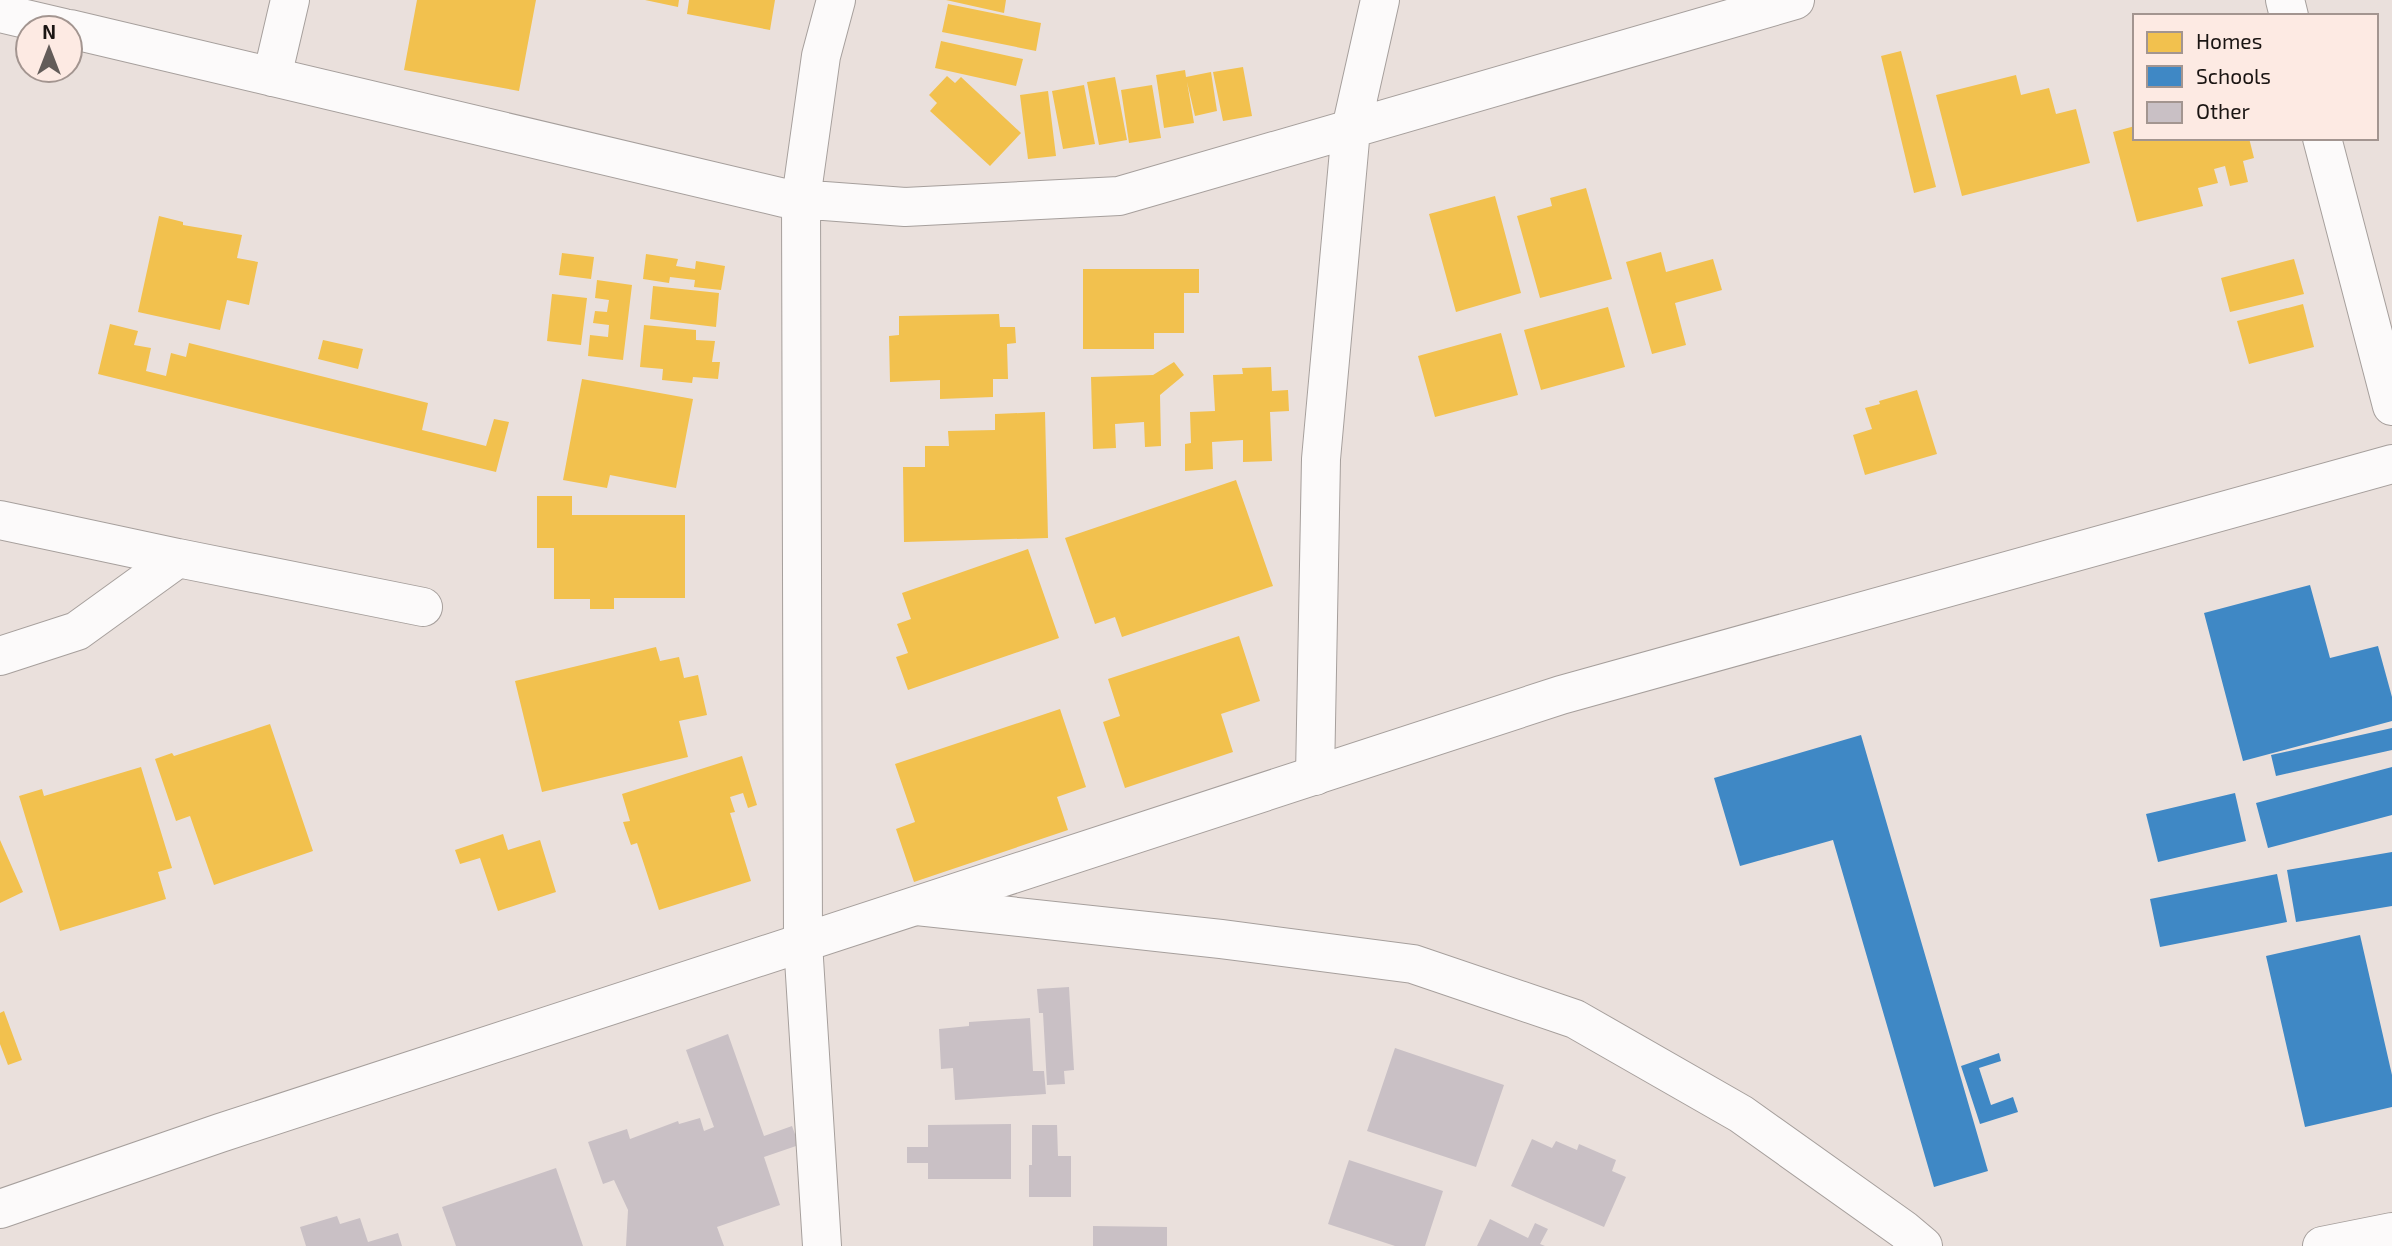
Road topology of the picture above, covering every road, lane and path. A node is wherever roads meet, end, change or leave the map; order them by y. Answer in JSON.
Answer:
{"nodes":[{"id":1,"x":290,"y":0,"type":"edge"},
{"id":2,"x":836,"y":0,"type":"edge"},
{"id":3,"x":1380,"y":0,"type":"edge"},
{"id":4,"x":1795,"y":0,"type":"edge"},
{"id":5,"x":84,"y":32,"type":"edge"},
{"id":6,"x":272,"y":77,"type":"junction"},
{"id":7,"x":1350,"y":129,"type":"junction"},
{"id":8,"x":2323,"y":140,"type":"edge"},
{"id":9,"x":802,"y":200,"type":"junction"},
{"id":10,"x":2392,"y":405,"type":"edge"},
{"id":11,"x":2392,"y":464,"type":"edge"},
{"id":12,"x":0,"y":520,"type":"edge"},
{"id":13,"x":178,"y":558,"type":"junction"},
{"id":14,"x":423,"y":607,"type":"dead end"},
{"id":15,"x":0,"y":656,"type":"edge"},
{"id":16,"x":1315,"y":776,"type":"junction"},
{"id":17,"x":917,"y":906,"type":"junction"},
{"id":18,"x":803,"y":943,"type":"junction"},
{"id":19,"x":0,"y":1209,"type":"edge"},
{"id":20,"x":2392,"y":1232,"type":"edge"},
{"id":21,"x":822,"y":1246,"type":"edge"},
{"id":22,"x":1923,"y":1246,"type":"edge"},
{"id":23,"x":2322,"y":1246,"type":"edge"}],
"edges":[{"from":1,"to":6,"type":"street"},
{"from":2,"to":9,"type":"street"},
{"from":3,"to":7,"type":"street"},
{"from":4,"to":7,"type":"street"},
{"from":5,"to":6,"type":"street"},
{"from":6,"to":9,"type":"street"},
{"from":7,"to":9,"type":"street"},
{"from":7,"to":16,"type":"street"},
{"from":8,"to":10,"type":"street"},
{"from":9,"to":18,"type":"street"},
{"from":11,"to":16,"type":"street"},
{"from":12,"to":13,"type":"street"},
{"from":13,"to":14,"type":"street"},
{"from":13,"to":15,"type":"street"},
{"from":16,"to":17,"type":"street"},
{"from":17,"to":18,"type":"street"},
{"from":17,"to":22,"type":"street"},
{"from":18,"to":19,"type":"street"},
{"from":18,"to":21,"type":"street"},
{"from":20,"to":23,"type":"street"}]}
